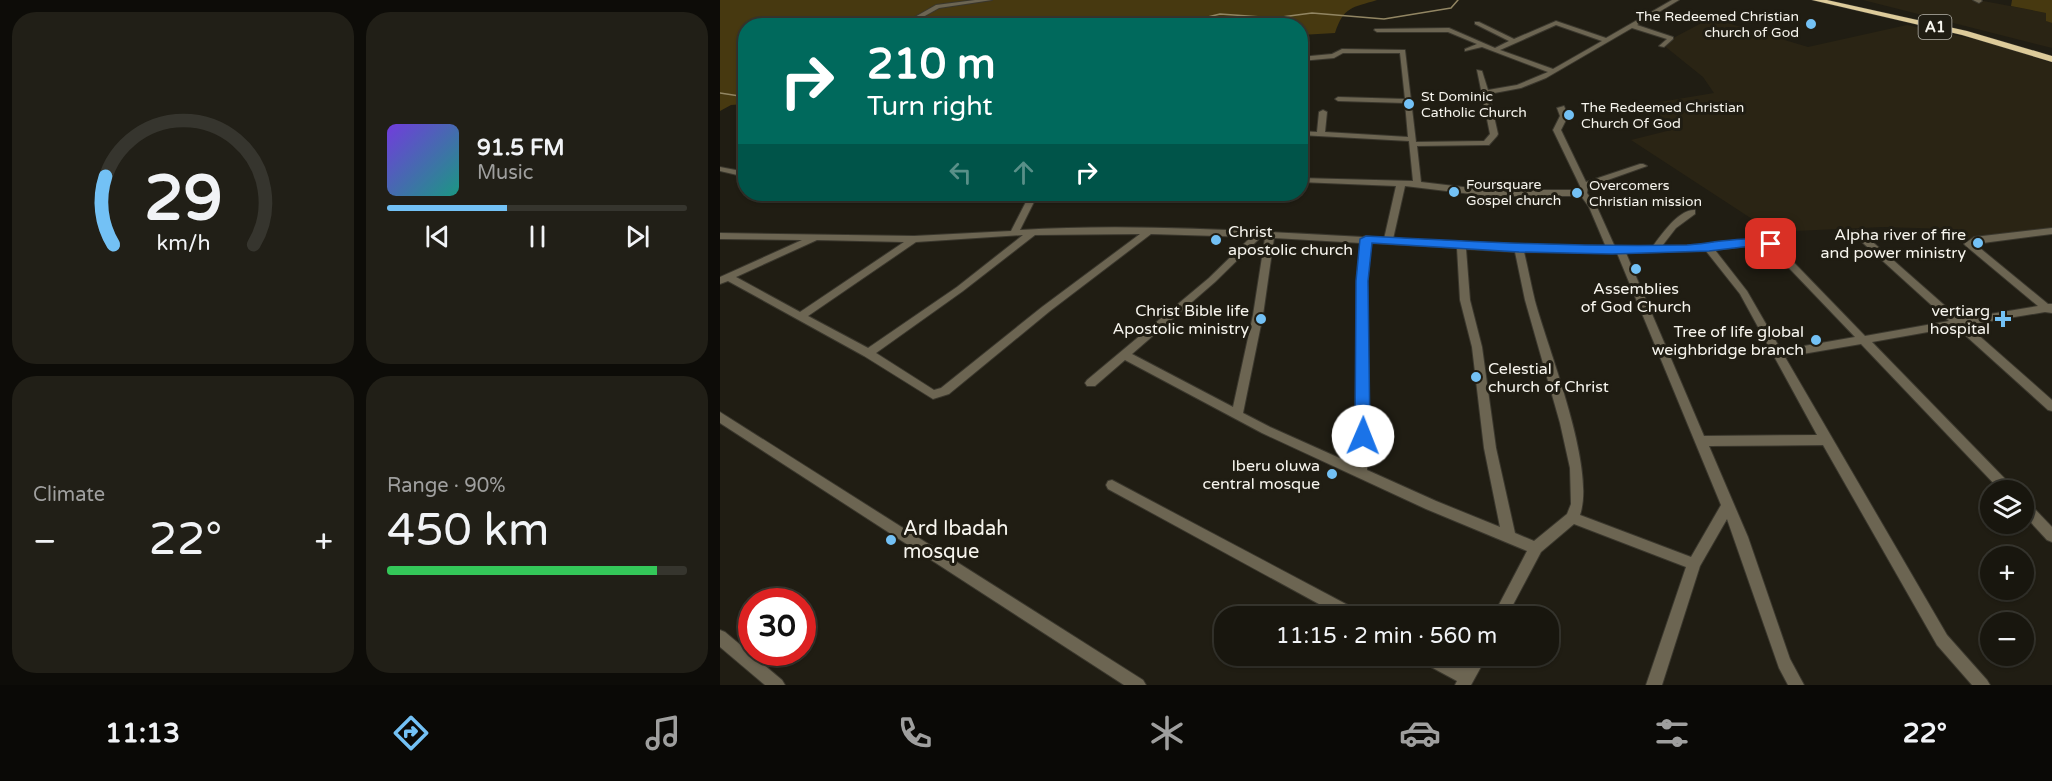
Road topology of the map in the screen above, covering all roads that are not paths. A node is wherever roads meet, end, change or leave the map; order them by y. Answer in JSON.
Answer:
{"nodes":[{"id":1,"x":989,"y":0,"type":"edge"},
{"id":2,"x":1676,"y":0,"type":"edge"},
{"id":3,"x":1816,"y":0,"type":"edge"},
{"id":4,"x":1851,"y":0,"type":"edge"},
{"id":5,"x":916,"y":18,"type":"edge"},
{"id":6,"x":1477,"y":23,"type":"dead end"},
{"id":7,"x":1632,"y":26,"type":"junction"},
{"id":8,"x":1377,"y":30,"type":"dead end"},
{"id":9,"x":1605,"y":40,"type":"junction"},
{"id":10,"x":1513,"y":41,"type":"junction"},
{"id":11,"x":1481,"y":45,"type":"junction"},
{"id":12,"x":1662,"y":46,"type":"dead end"},
{"id":13,"x":1467,"y":50,"type":"dead end"},
{"id":14,"x":1494,"y":50,"type":"junction"},
{"id":15,"x":2052,"y":52,"type":"edge"},
{"id":16,"x":1308,"y":58,"type":"edge"},
{"id":17,"x":2052,"y":59,"type":"edge"},
{"id":18,"x":1479,"y":71,"type":"dead end"},
{"id":19,"x":1552,"y":71,"type":"junction"},
{"id":20,"x":1485,"y":93,"type":"junction"},
{"id":21,"x":1338,"y":99,"type":"dead end"},
{"id":22,"x":1407,"y":101,"type":"junction"},
{"id":23,"x":1561,"y":108,"type":"dead end"},
{"id":24,"x":1323,"y":112,"type":"dead end"},
{"id":25,"x":1308,"y":133,"type":"edge"},
{"id":26,"x":1322,"y":134,"type":"junction"},
{"id":27,"x":1412,"y":142,"type":"junction"},
{"id":28,"x":1643,"y":166,"type":"dead end"},
{"id":29,"x":720,"y":169,"type":"edge"},
{"id":30,"x":738,"y":173,"type":"edge"},
{"id":31,"x":1308,"y":180,"type":"edge"},
{"id":32,"x":1401,"y":184,"type":"junction"},
{"id":33,"x":1417,"y":184,"type":"junction"},
{"id":34,"x":1583,"y":190,"type":"junction"},
{"id":35,"x":1030,"y":201,"type":"edge"},
{"id":36,"x":1692,"y":212,"type":"dead end"},
{"id":37,"x":1149,"y":231,"type":"junction"},
{"id":38,"x":2052,"y":231,"type":"edge"},
{"id":39,"x":1033,"y":232,"type":"junction"},
{"id":40,"x":1856,"y":232,"type":"dead end"},
{"id":41,"x":1014,"y":233,"type":"junction"},
{"id":42,"x":1264,"y":235,"type":"junction"},
{"id":43,"x":720,"y":236,"type":"edge"},
{"id":44,"x":817,"y":237,"type":"junction"},
{"id":45,"x":914,"y":239,"type":"junction"},
{"id":46,"x":1366,"y":239,"type":"junction"},
{"id":47,"x":1388,"y":240,"type":"junction"},
{"id":48,"x":1461,"y":244,"type":"junction"},
{"id":49,"x":1656,"y":248,"type":"junction"},
{"id":50,"x":1709,"y":248,"type":"junction"},
{"id":51,"x":1519,"y":249,"type":"junction"},
{"id":52,"x":1616,"y":250,"type":"junction"},
{"id":53,"x":724,"y":279,"type":"edge"},
{"id":54,"x":2050,"y":309,"type":"edge"},
{"id":55,"x":801,"y":316,"type":"junction"},
{"id":56,"x":1956,"y":322,"type":"junction"},
{"id":57,"x":1860,"y":338,"type":"junction"},
{"id":58,"x":868,"y":353,"type":"junction"},
{"id":59,"x":1126,"y":354,"type":"junction"},
{"id":60,"x":1780,"y":354,"type":"junction"},
{"id":61,"x":1091,"y":383,"type":"dead end"},
{"id":62,"x":2052,"y":407,"type":"edge"},
{"id":63,"x":1237,"y":415,"type":"junction"},
{"id":64,"x":720,"y":417,"type":"edge"},
{"id":65,"x":1826,"y":440,"type":"junction"},
{"id":66,"x":1701,"y":441,"type":"junction"},
{"id":67,"x":1361,"y":472,"type":"junction"},
{"id":68,"x":1998,"y":480,"type":"edge"},
{"id":69,"x":1112,"y":485,"type":"dead end"},
{"id":70,"x":1727,"y":507,"type":"junction"},
{"id":71,"x":2034,"y":517,"type":"edge"},
{"id":72,"x":1572,"y":518,"type":"junction"},
{"id":73,"x":2052,"y":536,"type":"edge"},
{"id":74,"x":1509,"y":537,"type":"junction"},
{"id":75,"x":1536,"y":548,"type":"junction"},
{"id":76,"x":1694,"y":564,"type":"junction"},
{"id":77,"x":1336,"y":606,"type":"edge"},
{"id":78,"x":1505,"y":606,"type":"edge"},
{"id":79,"x":720,"y":638,"type":"edge"},
{"id":80,"x":1440,"y":666,"type":"edge"},
{"id":81,"x":1474,"y":666,"type":"edge"},
{"id":82,"x":1465,"y":682,"type":"edge"},
{"id":83,"x":777,"y":685,"type":"edge"},
{"id":84,"x":1138,"y":685,"type":"edge"},
{"id":85,"x":1654,"y":685,"type":"edge"},
{"id":86,"x":1796,"y":685,"type":"edge"},
{"id":87,"x":1982,"y":685,"type":"edge"}],
"edges":[{"from":1,"to":5,"type":"street"},
{"from":2,"to":7,"type":"street"},
{"from":3,"to":17,"type":"highway","number":"A1"},
{"from":4,"to":15,"type":"highway","number":"A1"},
{"from":6,"to":10,"type":"street"},
{"from":7,"to":9,"type":"street"},
{"from":7,"to":12,"type":"street"},
{"from":8,"to":11,"type":"street"},
{"from":9,"to":10,"type":"street"},
{"from":9,"to":19,"type":"street"},
{"from":10,"to":14,"type":"street"},
{"from":11,"to":13,"type":"street"},
{"from":11,"to":14,"type":"street"},
{"from":14,"to":19,"type":"street"},
{"from":16,"to":22,"type":"street"},
{"from":18,"to":20,"type":"street"},
{"from":19,"to":20,"type":"street"},
{"from":20,"to":27,"type":"street"},
{"from":21,"to":22,"type":"street"},
{"from":22,"to":27,"type":"street"},
{"from":23,"to":34,"type":"street"},
{"from":24,"to":26,"type":"street"},
{"from":25,"to":26,"type":"street"},
{"from":26,"to":27,"type":"street"},
{"from":27,"to":33,"type":"street"},
{"from":28,"to":34,"type":"street"},
{"from":29,"to":30,"type":"street"},
{"from":31,"to":32,"type":"street"},
{"from":32,"to":33,"type":"street"},
{"from":32,"to":47,"type":"street"},
{"from":33,"to":34,"type":"street"},
{"from":34,"to":52,"type":"street"},
{"from":35,"to":41,"type":"street"},
{"from":36,"to":49,"type":"street"},
{"from":37,"to":39,"type":"street"},
{"from":37,"to":42,"type":"street"},
{"from":37,"to":58,"type":"street"},
{"from":38,"to":54,"type":"street"},
{"from":39,"to":41,"type":"street"},
{"from":39,"to":58,"type":"street"},
{"from":40,"to":56,"type":"street"},
{"from":41,"to":45,"type":"street"},
{"from":42,"to":46,"type":"street"},
{"from":42,"to":59,"type":"street"},
{"from":42,"to":63,"type":"street"},
{"from":43,"to":44,"type":"street"},
{"from":44,"to":45,"type":"street"},
{"from":44,"to":53,"type":"street"},
{"from":45,"to":55,"type":"street"},
{"from":46,"to":47,"type":"street"},
{"from":46,"to":67,"type":"street"},
{"from":47,"to":48,"type":"street"},
{"from":48,"to":51,"type":"street"},
{"from":48,"to":74,"type":"street"},
{"from":49,"to":50,"type":"street"},
{"from":49,"to":52,"type":"street"},
{"from":50,"to":57,"type":"street"},
{"from":50,"to":60,"type":"street"},
{"from":51,"to":52,"type":"street"},
{"from":51,"to":72,"type":"street"},
{"from":52,"to":66,"type":"street"},
{"from":53,"to":55,"type":"street"},
{"from":54,"to":56,"type":"street"},
{"from":55,"to":58,"type":"street"},
{"from":56,"to":57,"type":"street"},
{"from":56,"to":62,"type":"street"},
{"from":57,"to":60,"type":"street"},
{"from":57,"to":68,"type":"street"},
{"from":59,"to":61,"type":"street"},
{"from":59,"to":63,"type":"street"},
{"from":60,"to":65,"type":"street"},
{"from":63,"to":67,"type":"street"},
{"from":64,"to":84,"type":"street"},
{"from":65,"to":66,"type":"street"},
{"from":65,"to":87,"type":"street"},
{"from":66,"to":70,"type":"street"},
{"from":67,"to":74,"type":"street"},
{"from":69,"to":77,"type":"street"},
{"from":70,"to":76,"type":"street"},
{"from":70,"to":86,"type":"street"},
{"from":71,"to":73,"type":"street"},
{"from":72,"to":75,"type":"street"},
{"from":72,"to":76,"type":"street"},
{"from":74,"to":75,"type":"street"},
{"from":75,"to":78,"type":"street"},
{"from":76,"to":85,"type":"street"},
{"from":79,"to":83,"type":"street"},
{"from":80,"to":82,"type":"street"},
{"from":81,"to":82,"type":"street"}]}
